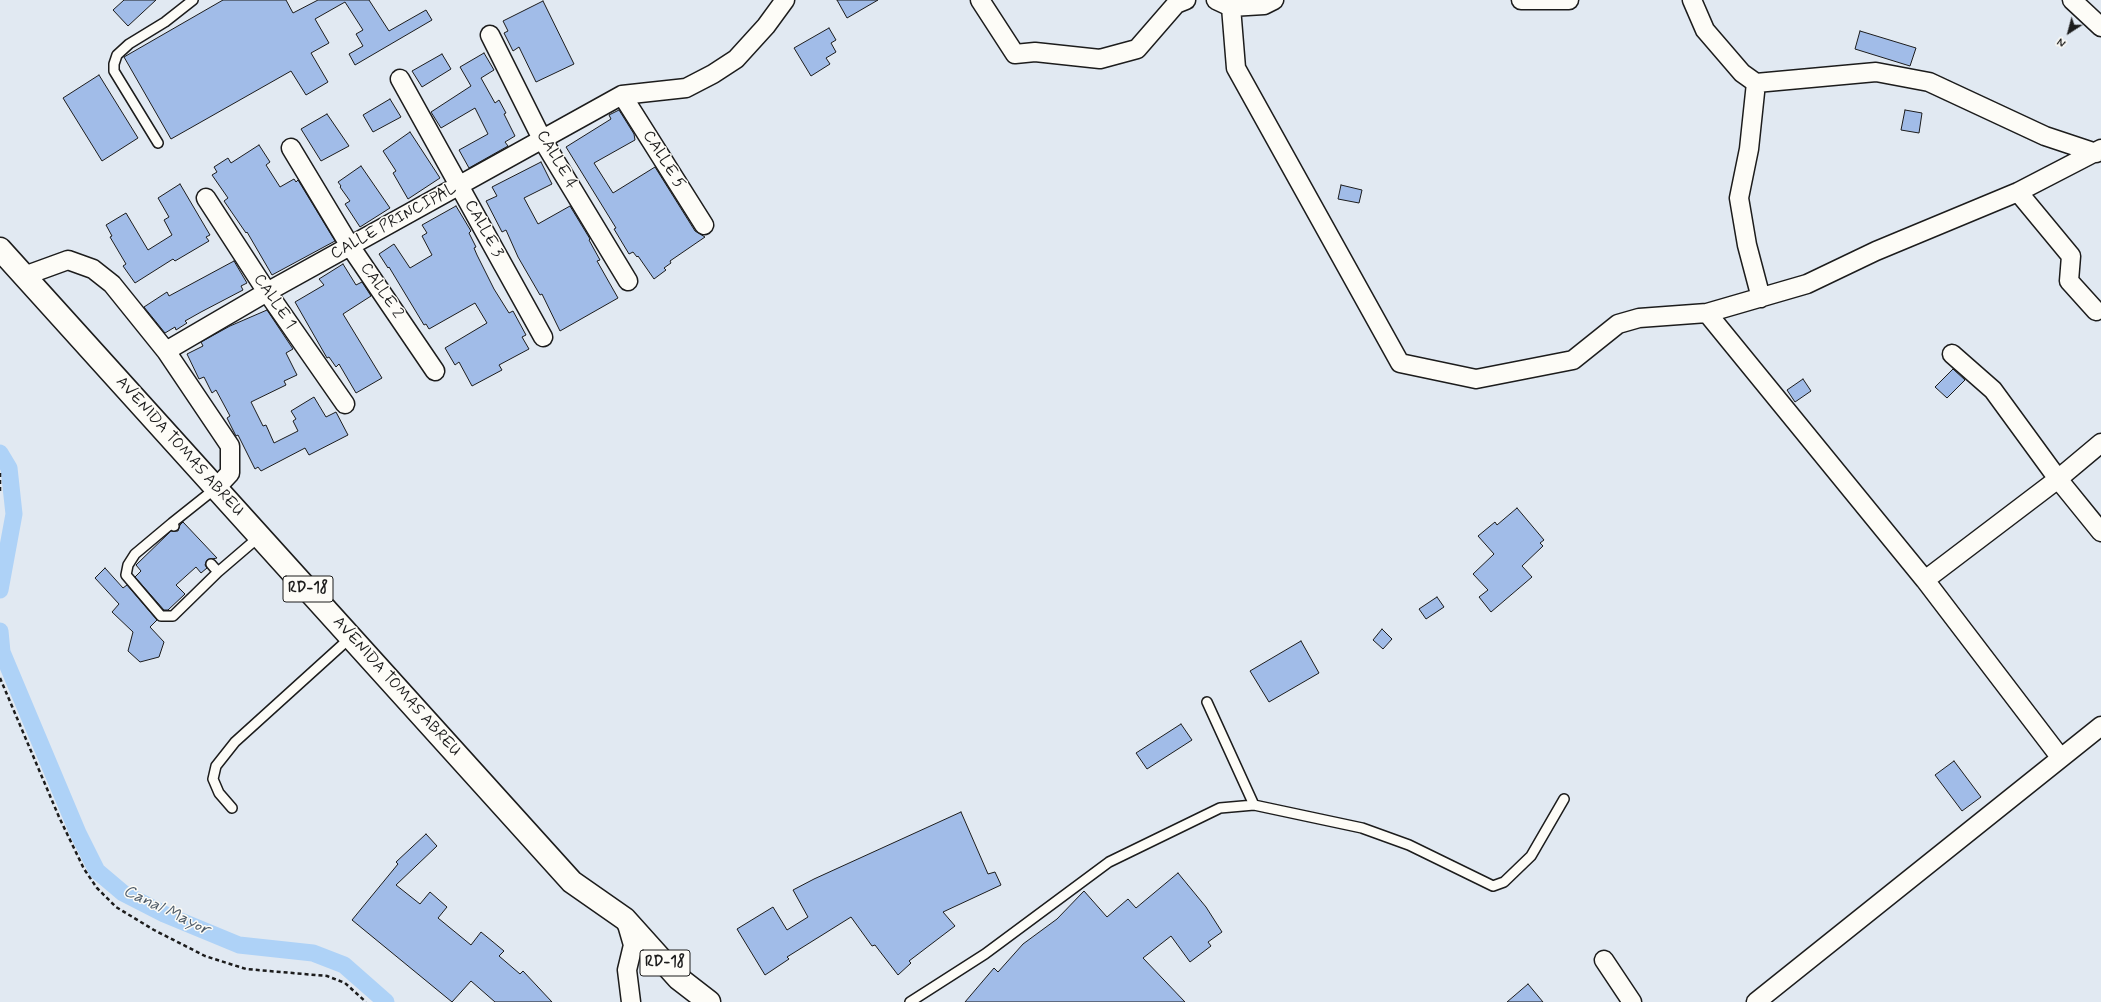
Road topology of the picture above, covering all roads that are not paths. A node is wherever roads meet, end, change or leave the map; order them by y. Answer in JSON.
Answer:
{"nodes":[{"id":1,"x":193,"y":0,"type":"edge"},
{"id":2,"x":785,"y":0,"type":"edge"},
{"id":3,"x":980,"y":0,"type":"edge"},
{"id":4,"x":1186,"y":0,"type":"edge"},
{"id":5,"x":1274,"y":0,"type":"edge"},
{"id":6,"x":1521,"y":0,"type":"edge"},
{"id":7,"x":1569,"y":0,"type":"edge"},
{"id":8,"x":1692,"y":0,"type":"edge"},
{"id":9,"x":2072,"y":0,"type":"edge"},
{"id":10,"x":1223,"y":3,"type":"edge"},
{"id":11,"x":2101,"y":27,"type":"edge"},
{"id":12,"x":490,"y":35,"type":"dead end"},
{"id":13,"x":400,"y":79,"type":"dead end"},
{"id":14,"x":1756,"y":83,"type":"junction"},
{"id":15,"x":622,"y":95,"type":"junction"},
{"id":16,"x":542,"y":139,"type":"junction"},
{"id":17,"x":158,"y":143,"type":"dead end"},
{"id":18,"x":291,"y":148,"type":"dead end"},
{"id":19,"x":2099,"y":151,"type":"edge"},
{"id":20,"x":459,"y":186,"type":"junction"},
{"id":21,"x":2018,"y":192,"type":"junction"},
{"id":22,"x":206,"y":198,"type":"dead end"},
{"id":23,"x":704,"y":225,"type":"dead end"},
{"id":24,"x":350,"y":246,"type":"junction"},
{"id":25,"x":0,"y":249,"type":"edge"},
{"id":26,"x":24,"y":276,"type":"junction"},
{"id":27,"x":628,"y":281,"type":"dead end"},
{"id":28,"x":267,"y":292,"type":"junction"},
{"id":29,"x":1761,"y":298,"type":"junction"},
{"id":30,"x":2096,"y":311,"type":"dead end"},
{"id":31,"x":1707,"y":314,"type":"junction"},
{"id":32,"x":543,"y":337,"type":"dead end"},
{"id":33,"x":166,"y":351,"type":"junction"},
{"id":34,"x":1952,"y":354,"type":"dead end"},
{"id":35,"x":435,"y":371,"type":"dead end"},
{"id":36,"x":345,"y":404,"type":"dead end"},
{"id":37,"x":2101,"y":443,"type":"edge"},
{"id":38,"x":2058,"y":479,"type":"junction"},
{"id":39,"x":216,"y":488,"type":"junction"},
{"id":40,"x":2101,"y":532,"type":"edge"},
{"id":41,"x":260,"y":536,"type":"junction"},
{"id":42,"x":211,"y":564,"type":"dead end"},
{"id":43,"x":218,"y":572,"type":"junction"},
{"id":44,"x":1925,"y":580,"type":"junction"},
{"id":45,"x":351,"y":637,"type":"junction"},
{"id":46,"x":1207,"y":702,"type":"dead end"},
{"id":47,"x":2101,"y":726,"type":"edge"},
{"id":48,"x":2060,"y":757,"type":"junction"},
{"id":49,"x":1564,"y":799,"type":"dead end"},
{"id":50,"x":1254,"y":805,"type":"junction"},
{"id":51,"x":232,"y":808,"type":"dead end"},
{"id":52,"x":625,"y":919,"type":"junction"},
{"id":53,"x":1604,"y":960,"type":"dead end"},
{"id":54,"x":631,"y":1002,"type":"edge"},
{"id":55,"x":709,"y":1002,"type":"edge"},
{"id":56,"x":910,"y":1002,"type":"edge"},
{"id":57,"x":1632,"y":1002,"type":"edge"},
{"id":58,"x":1756,"y":1002,"type":"edge"}],
"edges":[{"from":1,"to":17,"type":"lane"},
{"from":2,"to":15,"type":"street"},
{"from":3,"to":4,"type":"street"},
{"from":5,"to":10,"type":"street"},
{"from":6,"to":7,"type":"street"},
{"from":8,"to":14,"type":"street"},
{"from":9,"to":11,"type":"street"},
{"from":10,"to":31,"type":"street"},
{"from":12,"to":16,"type":"street","name":"CALLE 4"},
{"from":13,"to":20,"type":"street","name":"CALLE 3"},
{"from":14,"to":19,"type":"street"},
{"from":14,"to":29,"type":"street"},
{"from":15,"to":16,"type":"street","name":"CALLE PRINCIPAL"},
{"from":15,"to":23,"type":"street","name":"CALLE 5"},
{"from":16,"to":20,"type":"street","name":"CALLE PRINCIPAL"},
{"from":16,"to":27,"type":"street","name":"CALLE 4"},
{"from":18,"to":24,"type":"street","name":"CALLE 2"},
{"from":19,"to":21,"type":"street"},
{"from":20,"to":24,"type":"street","name":"CALLE PRINCIPAL"},
{"from":20,"to":32,"type":"street","name":"CALLE 3"},
{"from":21,"to":29,"type":"street"},
{"from":21,"to":30,"type":"street"},
{"from":22,"to":28,"type":"street","name":"CALLE 1"},
{"from":24,"to":28,"type":"street","name":"CALLE PRINCIPAL"},
{"from":24,"to":35,"type":"street","name":"CALLE 2"},
{"from":25,"to":26,"type":"main road","name":"AVENIDA TOMAS ABREU","number":"RD-18"},
{"from":26,"to":33,"type":"street"},
{"from":26,"to":39,"type":"main road","name":"AVENIDA TOMAS ABREU","number":"RD-18"},
{"from":28,"to":33,"type":"street","name":"CALLE PRINCIPAL"},
{"from":28,"to":36,"type":"street","name":"CALLE 1"},
{"from":29,"to":31,"type":"street"},
{"from":31,"to":44,"type":"street"},
{"from":33,"to":39,"type":"street"},
{"from":34,"to":38,"type":"street"},
{"from":37,"to":38,"type":"street"},
{"from":38,"to":40,"type":"street"},
{"from":38,"to":44,"type":"street"},
{"from":39,"to":41,"type":"main road","name":"AVENIDA TOMAS ABREU","number":"RD-18"},
{"from":39,"to":43,"type":"lane"},
{"from":41,"to":43,"type":"lane"},
{"from":41,"to":45,"type":"main road","name":"AVENIDA TOMAS ABREU","number":"RD-18"},
{"from":42,"to":43,"type":"lane"},
{"from":44,"to":48,"type":"street"},
{"from":45,"to":51,"type":"lane"},
{"from":45,"to":52,"type":"main road","name":"AVENIDA TOMAS ABREU","number":"RD-18"},
{"from":46,"to":50,"type":"lane"},
{"from":47,"to":48,"type":"street"},
{"from":48,"to":58,"type":"street"},
{"from":49,"to":50,"type":"lane"},
{"from":50,"to":56,"type":"lane"},
{"from":52,"to":54,"type":"street"},
{"from":52,"to":55,"type":"main road","number":"RD-18"},
{"from":53,"to":57,"type":"street"}]}
